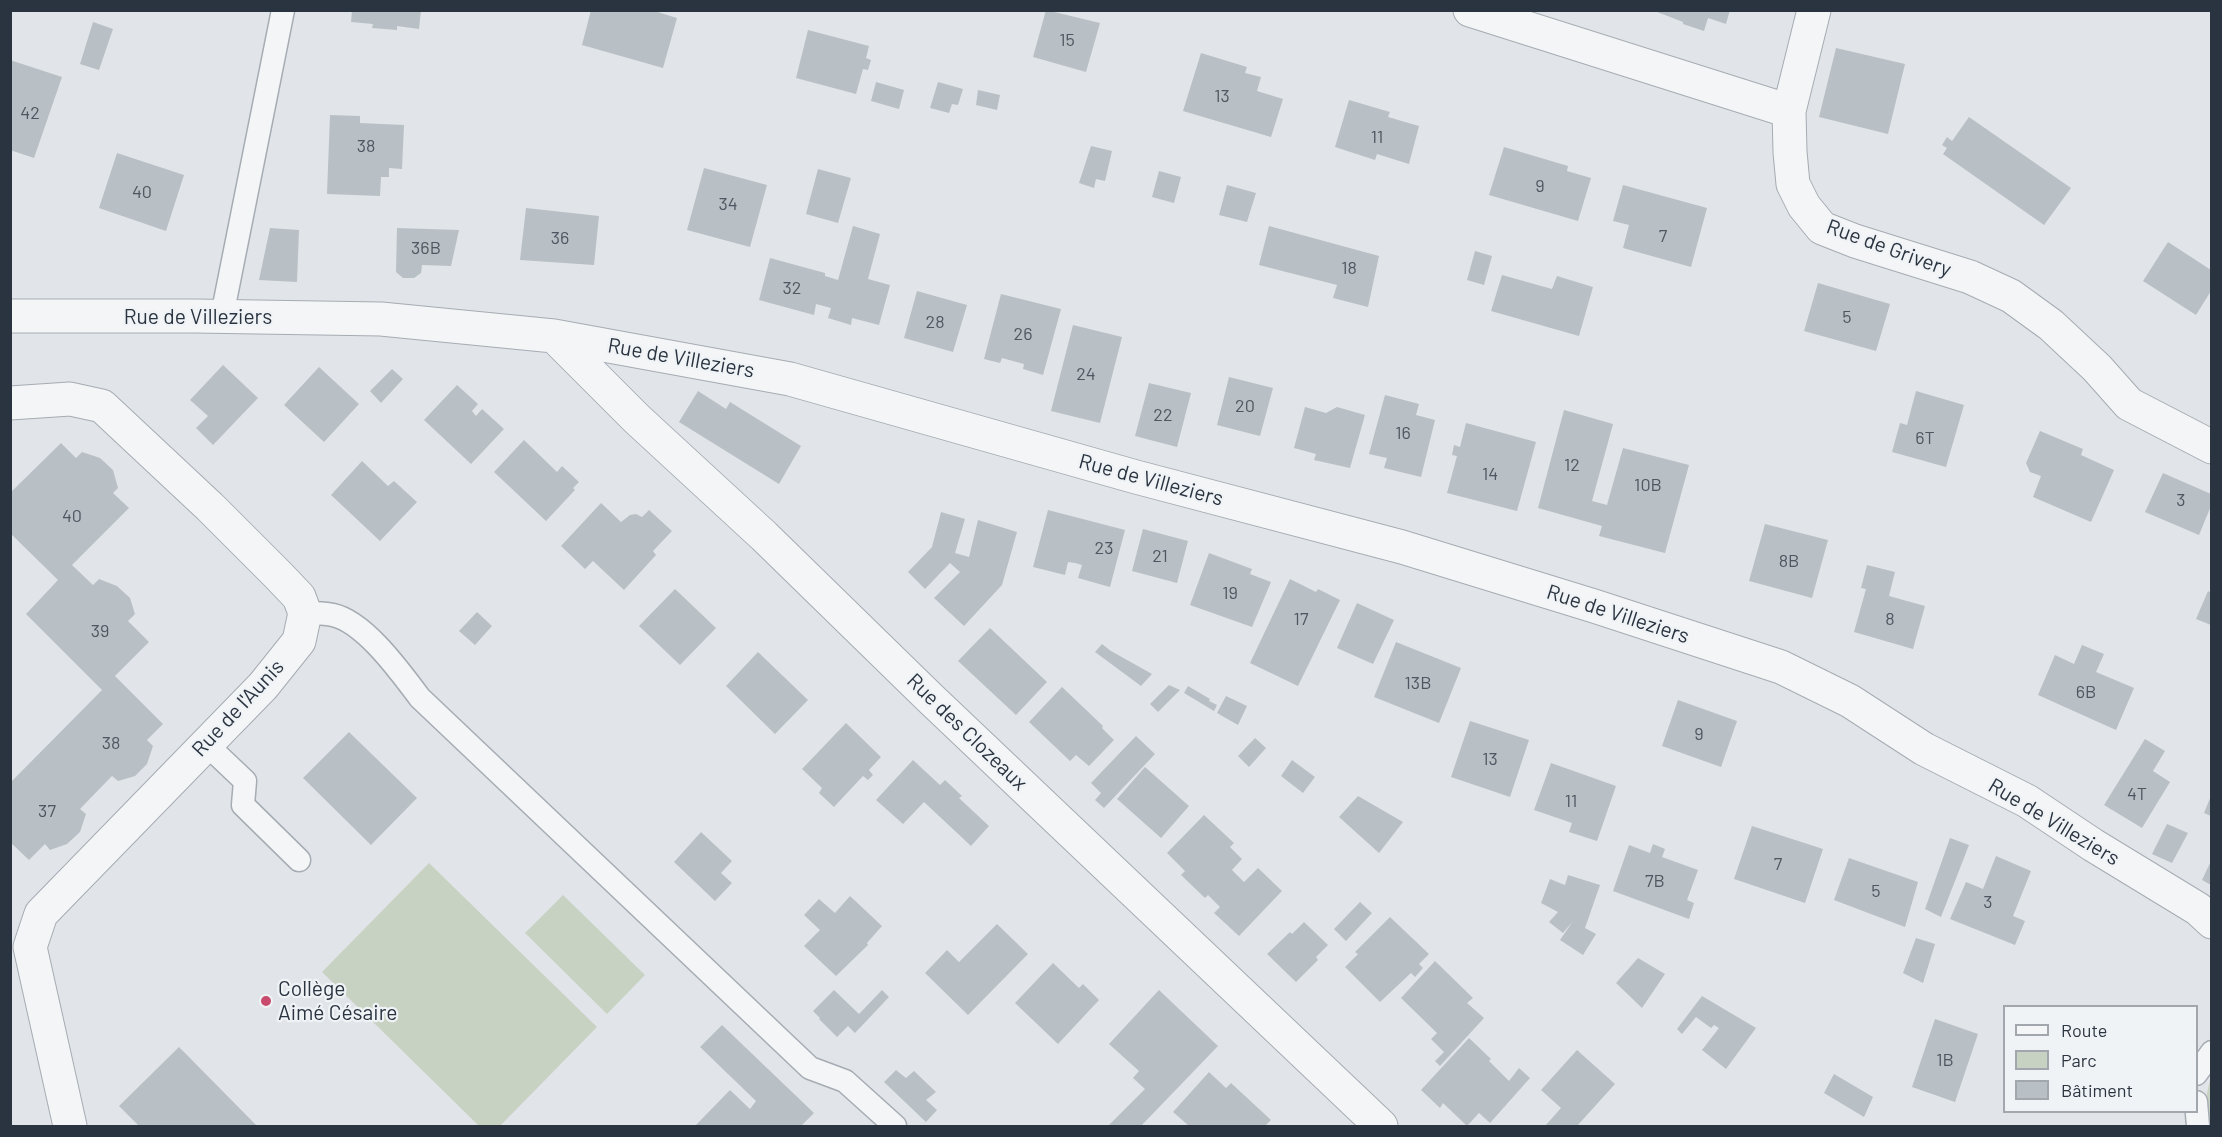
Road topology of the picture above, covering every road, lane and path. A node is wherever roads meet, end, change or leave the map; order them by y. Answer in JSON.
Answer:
{"nodes":[{"id":1,"x":283,"y":10,"type":"edge"},
{"id":2,"x":1470,"y":10,"type":"edge"},
{"id":3,"x":1814,"y":10,"type":"edge"},
{"id":4,"x":1789,"y":111,"type":"junction"},
{"id":5,"x":10,"y":316,"type":"edge"},
{"id":6,"x":222,"y":316,"type":"junction"},
{"id":7,"x":554,"y":336,"type":"junction"},
{"id":8,"x":10,"y":403,"type":"edge"},
{"id":9,"x":2211,"y":447,"type":"edge"},
{"id":10,"x":305,"y":613,"type":"junction"},
{"id":11,"x":206,"y":744,"type":"junction"},
{"id":12,"x":299,"y":860,"type":"dead end"},
{"id":13,"x":2211,"y":922,"type":"edge"},
{"id":14,"x":2211,"y":1052,"type":"edge"},
{"id":15,"x":2198,"y":1071,"type":"edge"},
{"id":16,"x":70,"y":1126,"type":"edge"},
{"id":17,"x":895,"y":1126,"type":"edge"},
{"id":18,"x":1381,"y":1126,"type":"edge"}],
"edges":[{"from":1,"to":6,"type":"lane"},
{"from":2,"to":4,"type":"street"},
{"from":3,"to":4,"type":"street","name":"Rue de Grivery"},
{"from":4,"to":9,"type":"street","name":"Rue de Grivery"},
{"from":5,"to":6,"type":"street","name":"Rue de Villeziers"},
{"from":6,"to":7,"type":"street","name":"Rue de Villeziers"},
{"from":7,"to":13,"type":"street","name":"Rue de Villeziers"},
{"from":7,"to":18,"type":"street","name":"Rue des Clozeaux"},
{"from":8,"to":10,"type":"street"},
{"from":10,"to":11,"type":"street","name":"Rue de l'Aunis"},
{"from":10,"to":17,"type":"lane"},
{"from":11,"to":12,"type":"lane"},
{"from":11,"to":16,"type":"street","name":"Rue de l'Aunis"},
{"from":14,"to":15,"type":"lane"}]}
